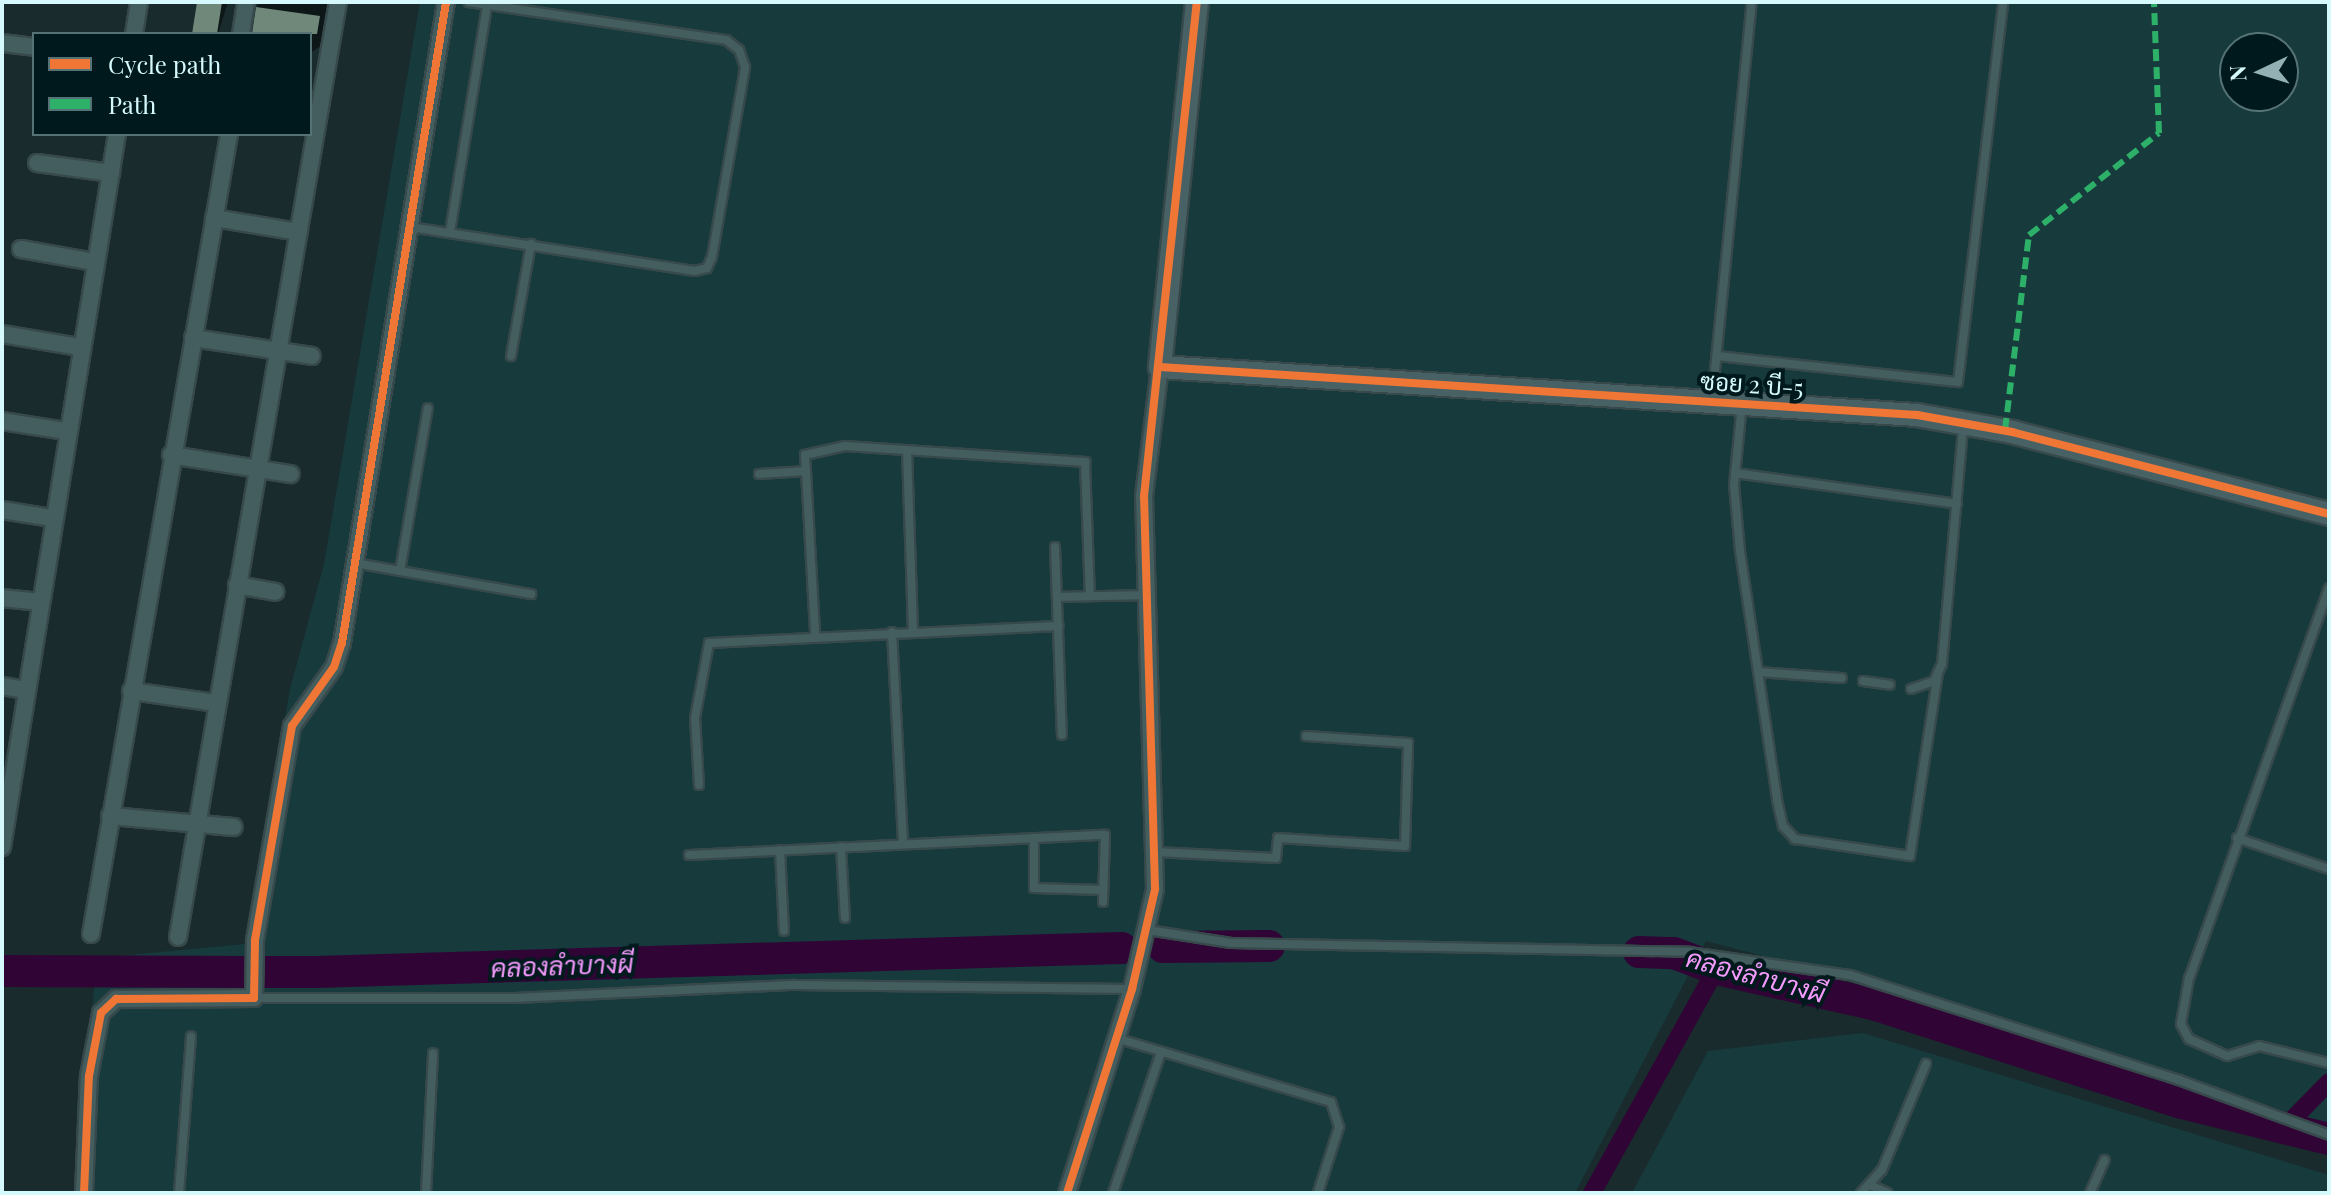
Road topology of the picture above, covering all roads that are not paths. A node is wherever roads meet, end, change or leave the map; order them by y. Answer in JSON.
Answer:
{"nodes":[{"id":1,"x":139,"y":2,"type":"edge"},
{"id":2,"x":246,"y":2,"type":"edge"},
{"id":3,"x":338,"y":2,"type":"edge"},
{"id":4,"x":446,"y":2,"type":"edge"},
{"id":5,"x":469,"y":2,"type":"edge"},
{"id":6,"x":1197,"y":2,"type":"edge"},
{"id":7,"x":1752,"y":2,"type":"edge"},
{"id":8,"x":2003,"y":2,"type":"edge"},
{"id":9,"x":487,"y":5,"type":"junction"},
{"id":10,"x":134,"y":32,"type":"edge"},
{"id":11,"x":241,"y":32,"type":"edge"},
{"id":12,"x":2,"y":43,"type":"edge"},
{"id":13,"x":32,"y":47,"type":"edge"},
{"id":14,"x":316,"y":92,"type":"edge"},
{"id":15,"x":312,"y":125,"type":"edge"},
{"id":16,"x":117,"y":136,"type":"edge"},
{"id":17,"x":229,"y":136,"type":"edge"},
{"id":18,"x":311,"y":136,"type":"edge"},
{"id":19,"x":37,"y":163,"type":"dead end"},
{"id":20,"x":111,"y":173,"type":"junction"},
{"id":21,"x":214,"y":218,"type":"junction"},
{"id":22,"x":410,"y":227,"type":"junction"},
{"id":23,"x":299,"y":232,"type":"junction"},
{"id":24,"x":450,"y":232,"type":"junction"},
{"id":25,"x":531,"y":244,"type":"junction"},
{"id":26,"x":21,"y":249,"type":"dead end"},
{"id":27,"x":95,"y":262,"type":"junction"},
{"id":28,"x":2,"y":334,"type":"edge"},
{"id":29,"x":193,"y":338,"type":"junction"},
{"id":30,"x":80,"y":347,"type":"junction"},
{"id":31,"x":277,"y":350,"type":"junction"},
{"id":32,"x":312,"y":356,"type":"dead end"},
{"id":33,"x":511,"y":356,"type":"dead end"},
{"id":34,"x":1717,"y":356,"type":"junction"},
{"id":35,"x":1160,"y":367,"type":"junction"},
{"id":36,"x":1712,"y":401,"type":"junction"},
{"id":37,"x":1742,"y":403,"type":"junction"},
{"id":38,"x":428,"y":408,"type":"dead end"},
{"id":39,"x":2,"y":421,"type":"edge"},
{"id":40,"x":1964,"y":422,"type":"junction"},
{"id":41,"x":66,"y":431,"type":"junction"},
{"id":42,"x":907,"y":450,"type":"junction"},
{"id":43,"x":171,"y":455,"type":"junction"},
{"id":44,"x":256,"y":469,"type":"junction"},
{"id":45,"x":806,"y":471,"type":"junction"},
{"id":46,"x":1735,"y":473,"type":"junction"},
{"id":47,"x":290,"y":474,"type":"dead end"},
{"id":48,"x":759,"y":474,"type":"dead end"},
{"id":49,"x":1957,"y":504,"type":"junction"},
{"id":50,"x":2,"y":510,"type":"edge"},
{"id":51,"x":2329,"y":514,"type":"edge"},
{"id":52,"x":52,"y":518,"type":"junction"},
{"id":53,"x":1055,"y":547,"type":"dead end"},
{"id":54,"x":355,"y":563,"type":"junction"},
{"id":55,"x":400,"y":571,"type":"junction"},
{"id":56,"x":237,"y":585,"type":"junction"},
{"id":57,"x":2329,"y":588,"type":"edge"},
{"id":58,"x":275,"y":592,"type":"dead end"},
{"id":59,"x":531,"y":594,"type":"dead end"},
{"id":60,"x":1145,"y":595,"type":"junction"},
{"id":61,"x":1090,"y":596,"type":"junction"},
{"id":62,"x":1059,"y":597,"type":"junction"},
{"id":63,"x":2,"y":598,"type":"edge"},
{"id":64,"x":38,"y":602,"type":"junction"},
{"id":65,"x":1059,"y":626,"type":"junction"},
{"id":66,"x":913,"y":631,"type":"junction"},
{"id":67,"x":892,"y":632,"type":"junction"},
{"id":68,"x":815,"y":634,"type":"junction"},
{"id":69,"x":1758,"y":672,"type":"junction"},
{"id":70,"x":1938,"y":673,"type":"junction"},
{"id":71,"x":1842,"y":678,"type":"dead end"},
{"id":72,"x":1863,"y":681,"type":"dead end"},
{"id":73,"x":1890,"y":685,"type":"dead end"},
{"id":74,"x":2,"y":686,"type":"edge"},
{"id":75,"x":1911,"y":689,"type":"dead end"},
{"id":76,"x":25,"y":690,"type":"junction"},
{"id":77,"x":131,"y":691,"type":"junction"},
{"id":78,"x":216,"y":703,"type":"junction"},
{"id":79,"x":1062,"y":735,"type":"dead end"},
{"id":80,"x":1306,"y":736,"type":"dead end"},
{"id":81,"x":7,"y":773,"type":"edge"},
{"id":82,"x":699,"y":785,"type":"dead end"},
{"id":83,"x":110,"y":816,"type":"junction"},
{"id":84,"x":196,"y":824,"type":"junction"},
{"id":85,"x":234,"y":827,"type":"dead end"},
{"id":86,"x":1034,"y":838,"type":"junction"},
{"id":87,"x":2237,"y":838,"type":"junction"},
{"id":88,"x":903,"y":844,"type":"junction"},
{"id":89,"x":2,"y":847,"type":"edge"},
{"id":90,"x":841,"y":847,"type":"junction"},
{"id":91,"x":780,"y":850,"type":"junction"},
{"id":92,"x":1155,"y":852,"type":"junction"},
{"id":93,"x":689,"y":855,"type":"dead end"},
{"id":94,"x":2329,"y":869,"type":"edge"},
{"id":95,"x":1103,"y":890,"type":"junction"},
{"id":96,"x":1103,"y":902,"type":"dead end"},
{"id":97,"x":845,"y":918,"type":"dead end"},
{"id":98,"x":1148,"y":930,"type":"junction"},
{"id":99,"x":784,"y":931,"type":"dead end"},
{"id":100,"x":91,"y":934,"type":"dead end"},
{"id":101,"x":178,"y":937,"type":"dead end"},
{"id":102,"x":1132,"y":989,"type":"junction"},
{"id":103,"x":254,"y":998,"type":"junction"},
{"id":104,"x":191,"y":1036,"type":"dead end"},
{"id":105,"x":1116,"y":1038,"type":"junction"},
{"id":106,"x":1161,"y":1052,"type":"junction"},
{"id":107,"x":433,"y":1053,"type":"dead end"},
{"id":108,"x":2329,"y":1063,"type":"edge"},
{"id":109,"x":1926,"y":1064,"type":"dead end"},
{"id":110,"x":2329,"y":1135,"type":"edge"},
{"id":111,"x":2105,"y":1160,"type":"dead end"},
{"id":112,"x":1872,"y":1186,"type":"junction"},
{"id":113,"x":84,"y":1193,"type":"edge"},
{"id":114,"x":179,"y":1193,"type":"edge"},
{"id":115,"x":426,"y":1193,"type":"edge"},
{"id":116,"x":1067,"y":1193,"type":"edge"},
{"id":117,"x":1113,"y":1193,"type":"edge"},
{"id":118,"x":1318,"y":1193,"type":"edge"},
{"id":119,"x":1861,"y":1193,"type":"edge"},
{"id":120,"x":1888,"y":1193,"type":"edge"},
{"id":121,"x":2090,"y":1193,"type":"edge"}],
"edges":[{"from":1,"to":10,"type":"street"},
{"from":2,"to":11,"type":"street"},
{"from":3,"to":14,"type":"street"},
{"from":4,"to":22,"type":"street"},
{"from":5,"to":9,"type":"lane"},
{"from":6,"to":35,"type":"street"},
{"from":7,"to":34,"type":"lane"},
{"from":8,"to":34,"type":"lane"},
{"from":9,"to":24,"type":"lane"},
{"from":9,"to":25,"type":"lane"},
{"from":12,"to":13,"type":"street"},
{"from":14,"to":15,"type":"street"},
{"from":16,"to":20,"type":"street"},
{"from":17,"to":21,"type":"street"},
{"from":18,"to":23,"type":"street"},
{"from":19,"to":20,"type":"street"},
{"from":20,"to":27,"type":"street"},
{"from":21,"to":23,"type":"street"},
{"from":21,"to":29,"type":"street"},
{"from":22,"to":24,"type":"lane"},
{"from":22,"to":54,"type":"street"},
{"from":23,"to":31,"type":"street"},
{"from":24,"to":25,"type":"lane"},
{"from":25,"to":33,"type":"lane"},
{"from":26,"to":27,"type":"street"},
{"from":27,"to":30,"type":"street"},
{"from":28,"to":30,"type":"street"},
{"from":29,"to":31,"type":"street"},
{"from":29,"to":43,"type":"street"},
{"from":30,"to":41,"type":"street"},
{"from":31,"to":32,"type":"street"},
{"from":31,"to":44,"type":"street"},
{"from":34,"to":36,"type":"lane"},
{"from":35,"to":36,"type":"street","name":"ซอย 2 บี-5"},
{"from":35,"to":60,"type":"street"},
{"from":36,"to":37,"type":"street","name":"ซอย 2 บี-5"},
{"from":37,"to":40,"type":"street","name":"ซอย 2 บี-5"},
{"from":37,"to":46,"type":"lane"},
{"from":38,"to":55,"type":"lane"},
{"from":39,"to":41,"type":"street"},
{"from":40,"to":49,"type":"lane"},
{"from":40,"to":51,"type":"street","name":"ซอย 2 บี-5"},
{"from":41,"to":52,"type":"street"},
{"from":42,"to":45,"type":"lane"},
{"from":42,"to":61,"type":"lane"},
{"from":42,"to":66,"type":"lane"},
{"from":43,"to":44,"type":"street"},
{"from":43,"to":77,"type":"street"},
{"from":44,"to":47,"type":"street"},
{"from":44,"to":56,"type":"street"},
{"from":45,"to":48,"type":"lane"},
{"from":45,"to":68,"type":"lane"},
{"from":46,"to":49,"type":"lane"},
{"from":46,"to":69,"type":"lane"},
{"from":49,"to":70,"type":"lane"},
{"from":50,"to":52,"type":"street"},
{"from":52,"to":64,"type":"street"},
{"from":53,"to":62,"type":"lane"},
{"from":54,"to":55,"type":"lane"},
{"from":54,"to":103,"type":"street"},
{"from":55,"to":59,"type":"lane"},
{"from":56,"to":58,"type":"street"},
{"from":56,"to":78,"type":"street"},
{"from":57,"to":87,"type":"lane"},
{"from":60,"to":61,"type":"lane"},
{"from":60,"to":92,"type":"street"},
{"from":61,"to":62,"type":"lane"},
{"from":62,"to":65,"type":"lane"},
{"from":63,"to":64,"type":"street"},
{"from":64,"to":76,"type":"street"},
{"from":65,"to":66,"type":"lane"},
{"from":65,"to":79,"type":"lane"},
{"from":66,"to":67,"type":"lane"},
{"from":67,"to":68,"type":"lane"},
{"from":67,"to":88,"type":"lane"},
{"from":68,"to":82,"type":"lane"},
{"from":69,"to":70,"type":"lane"},
{"from":69,"to":71,"type":"lane"},
{"from":70,"to":75,"type":"lane"},
{"from":72,"to":73,"type":"lane"},
{"from":74,"to":76,"type":"street"},
{"from":76,"to":81,"type":"street"},
{"from":77,"to":78,"type":"street"},
{"from":77,"to":83,"type":"street"},
{"from":78,"to":84,"type":"street"},
{"from":80,"to":92,"type":"lane"},
{"from":81,"to":89,"type":"street"},
{"from":83,"to":84,"type":"street"},
{"from":83,"to":100,"type":"street"},
{"from":84,"to":85,"type":"street"},
{"from":84,"to":101,"type":"street"},
{"from":86,"to":88,"type":"lane"},
{"from":86,"to":95,"type":"lane"},
{"from":86,"to":95,"type":"lane"},
{"from":87,"to":94,"type":"lane"},
{"from":87,"to":108,"type":"lane"},
{"from":88,"to":90,"type":"lane"},
{"from":90,"to":91,"type":"lane"},
{"from":90,"to":97,"type":"lane"},
{"from":91,"to":93,"type":"lane"},
{"from":91,"to":99,"type":"lane"},
{"from":92,"to":98,"type":"street"},
{"from":95,"to":96,"type":"lane"},
{"from":98,"to":102,"type":"street"},
{"from":98,"to":110,"type":"lane"},
{"from":102,"to":103,"type":"lane"},
{"from":102,"to":105,"type":"street"},
{"from":103,"to":113,"type":"street"},
{"from":104,"to":114,"type":"lane"},
{"from":105,"to":106,"type":"lane"},
{"from":105,"to":116,"type":"street"},
{"from":106,"to":117,"type":"lane"},
{"from":106,"to":118,"type":"lane"},
{"from":107,"to":115,"type":"lane"},
{"from":109,"to":112,"type":"lane"},
{"from":111,"to":121,"type":"lane"},
{"from":112,"to":119,"type":"lane"},
{"from":112,"to":120,"type":"lane"}]}
